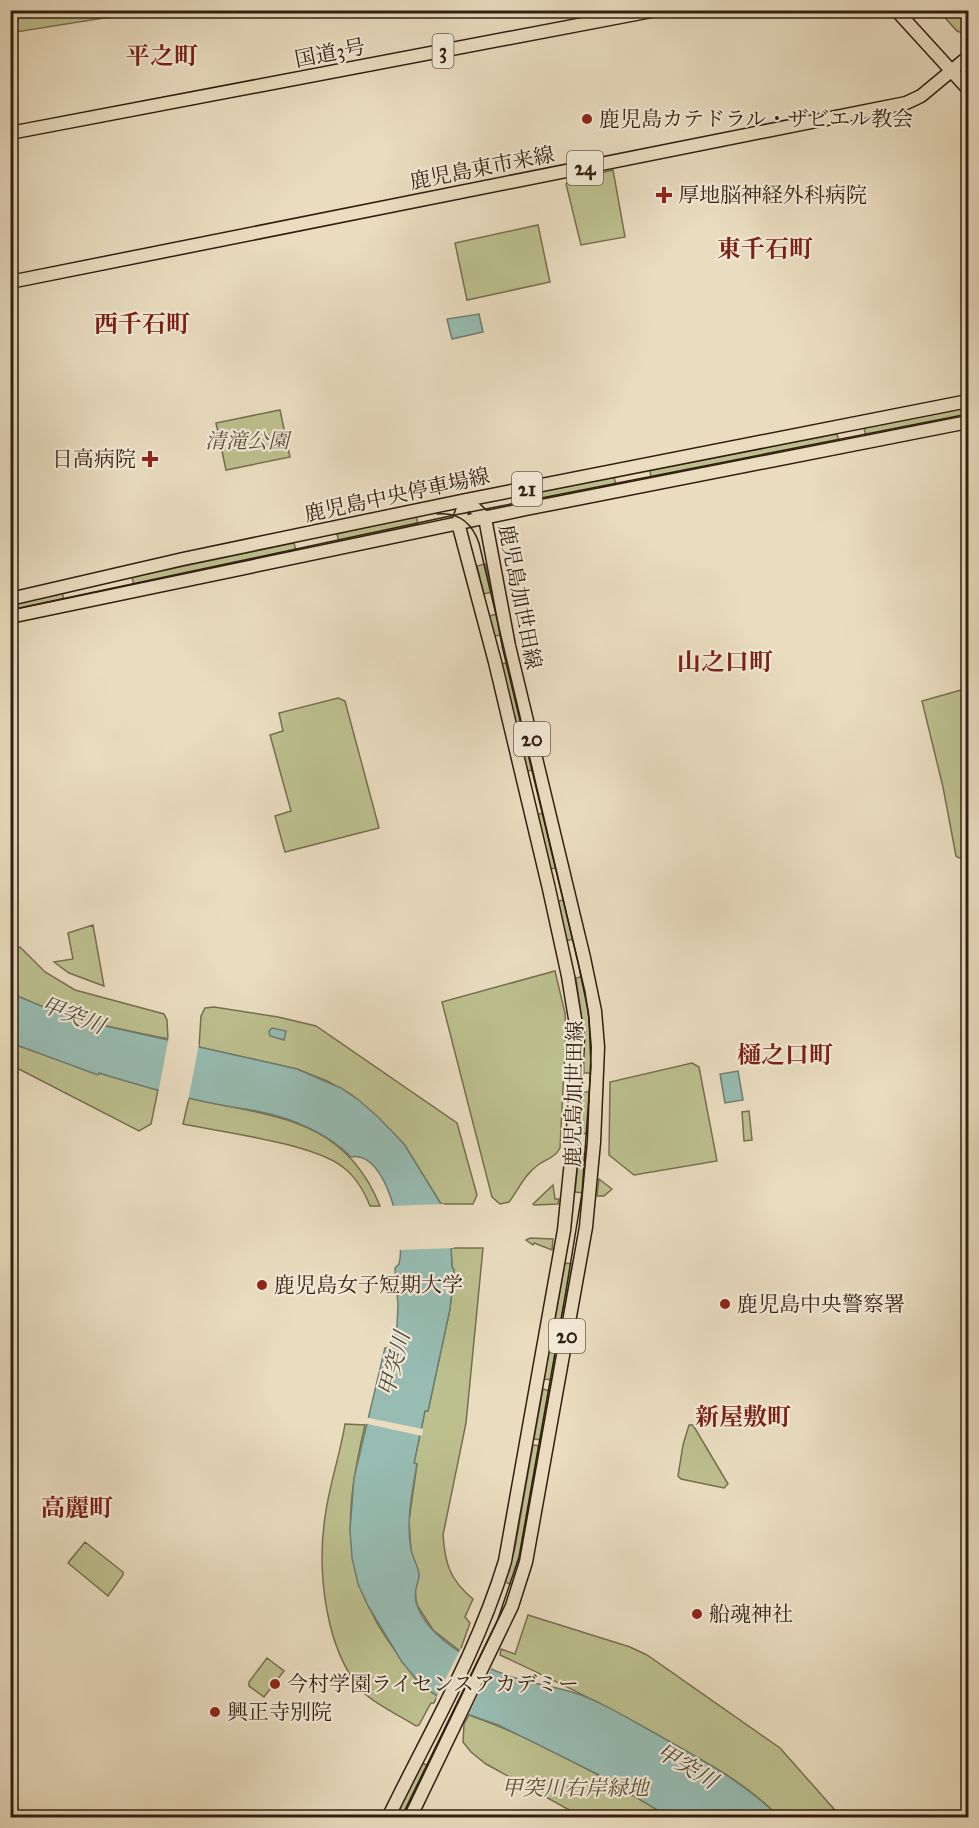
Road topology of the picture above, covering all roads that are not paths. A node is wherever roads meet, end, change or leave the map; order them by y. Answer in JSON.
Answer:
{"nodes":[{"id":1,"x":657,"y":10,"type":"edge"},
{"id":2,"x":896,"y":10,"type":"edge"},
{"id":3,"x":969,"y":57,"type":"edge"},
{"id":4,"x":952,"y":71,"type":"junction"},
{"id":5,"x":969,"y":88,"type":"edge"},
{"id":6,"x":10,"y":133,"type":"edge"},
{"id":7,"x":10,"y":282,"type":"edge"},
{"id":8,"x":969,"y":402,"type":"edge"},
{"id":9,"x":969,"y":422,"type":"edge"},
{"id":10,"x":466,"y":500,"type":"junction"},
{"id":11,"x":485,"y":518,"type":"junction"},
{"id":12,"x":458,"y":523,"type":"junction"},
{"id":13,"x":10,"y":599,"type":"edge"},
{"id":14,"x":10,"y":617,"type":"edge"},
{"id":15,"x":388,"y":1818,"type":"edge"},
{"id":16,"x":410,"y":1818,"type":"edge"}],
"edges":[{"from":1,"to":6,"type":"main road","name":"国道3号","number":"3"},
{"from":2,"to":4,"type":"main road"},
{"from":3,"to":4,"type":"main road","name":"鹿児島東市来線"},
{"from":4,"to":5,"type":"main road"},
{"from":4,"to":7,"type":"main road","name":"鹿児島東市来線","number":"24"},
{"from":8,"to":10,"type":"main road","name":"鹿児島中央停車場線","number":"21"},
{"from":9,"to":11,"type":"main road","name":"鹿児島中央停車場線","number":"21"},
{"from":10,"to":11,"type":"main road","name":"鹿児島加世田線"},
{"from":10,"to":12,"type":"main road"},
{"from":10,"to":13,"type":"main road","name":"鹿児島中央停車場線","number":"21"},
{"from":11,"to":12,"type":"main road","name":"鹿児島中央停車場線","number":"21"},
{"from":11,"to":16,"type":"main road","name":"鹿児島加世田線","number":"20"},
{"from":12,"to":14,"type":"main road","name":"鹿児島中央停車場線","number":"21"},
{"from":12,"to":15,"type":"main road","name":"鹿児島加世田線","number":"20"}]}
